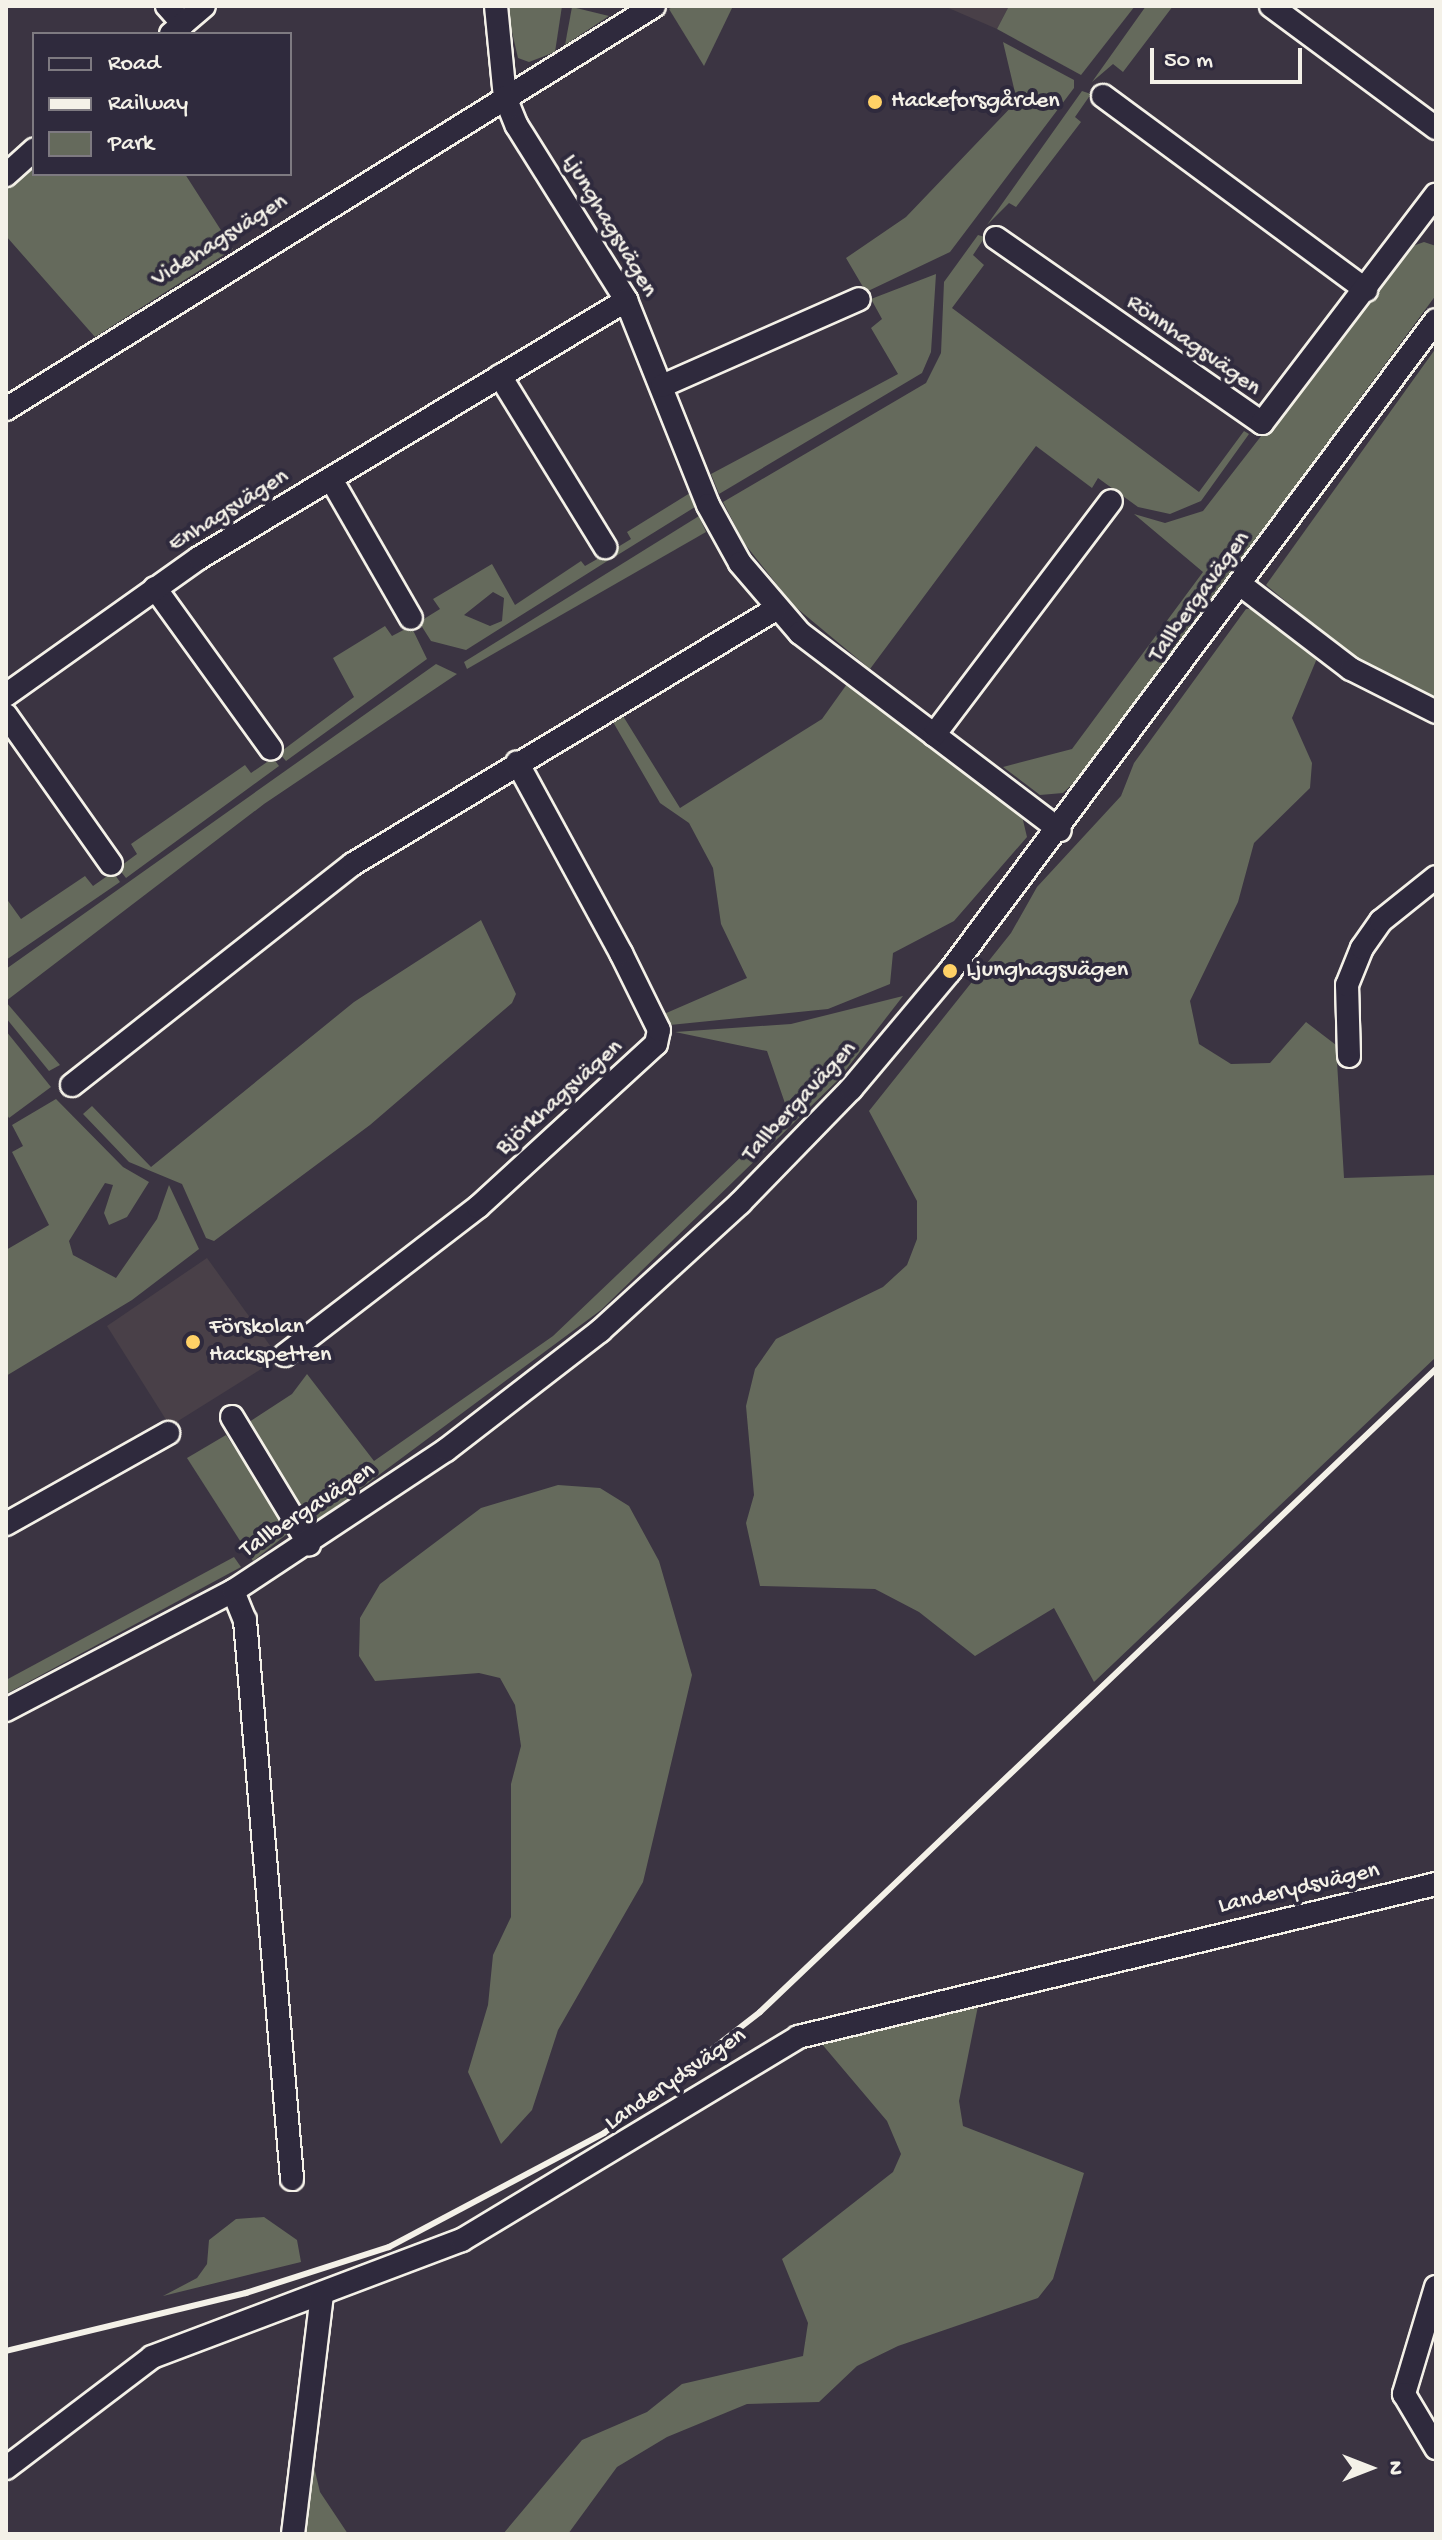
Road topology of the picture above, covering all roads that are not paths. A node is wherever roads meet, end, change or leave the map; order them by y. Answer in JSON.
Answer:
{"nodes":[{"id":1,"x":167,"y":6,"type":"edge"},
{"id":2,"x":204,"y":6,"type":"edge"},
{"id":3,"x":496,"y":6,"type":"edge"},
{"id":4,"x":654,"y":6,"type":"edge"},
{"id":5,"x":1271,"y":6,"type":"edge"},
{"id":6,"x":177,"y":29,"type":"edge"},
{"id":7,"x":1103,"y":96,"type":"dead end"},
{"id":8,"x":505,"y":97,"type":"junction"},
{"id":9,"x":1436,"y":128,"type":"edge"},
{"id":10,"x":32,"y":152,"type":"edge"},
{"id":11,"x":6,"y":175,"type":"edge"},
{"id":12,"x":1436,"y":195,"type":"edge"},
{"id":13,"x":1428,"y":223,"type":"edge"},
{"id":14,"x":996,"y":238,"type":"dead end"},
{"id":15,"x":1366,"y":290,"type":"junction"},
{"id":16,"x":859,"y":299,"type":"dead end"},
{"id":17,"x":626,"y":300,"type":"junction"},
{"id":18,"x":1436,"y":320,"type":"edge"},
{"id":19,"x":500,"y":376,"type":"junction"},
{"id":20,"x":662,"y":386,"type":"junction"},
{"id":21,"x":6,"y":409,"type":"edge"},
{"id":22,"x":331,"y":479,"type":"junction"},
{"id":23,"x":1111,"y":501,"type":"dead end"},
{"id":24,"x":605,"y":547,"type":"dead end"},
{"id":25,"x":1241,"y":585,"type":"junction"},
{"id":26,"x":155,"y":588,"type":"junction"},
{"id":27,"x":775,"y":609,"type":"junction"},
{"id":28,"x":411,"y":618,"type":"dead end"},
{"id":29,"x":6,"y":695,"type":"edge"},
{"id":30,"x":1436,"y":712,"type":"edge"},
{"id":31,"x":6,"y":715,"type":"edge"},
{"id":32,"x":934,"y":735,"type":"junction"},
{"id":33,"x":271,"y":749,"type":"dead end"},
{"id":34,"x":517,"y":762,"type":"junction"},
{"id":35,"x":1060,"y":830,"type":"junction"},
{"id":36,"x":111,"y":864,"type":"dead end"},
{"id":37,"x":1436,"y":877,"type":"edge"},
{"id":38,"x":1349,"y":1056,"type":"dead end"},
{"id":39,"x":72,"y":1085,"type":"dead end"},
{"id":40,"x":285,"y":1355,"type":"dead end"},
{"id":41,"x":232,"y":1417,"type":"dead end"},
{"id":42,"x":168,"y":1433,"type":"dead end"},
{"id":43,"x":6,"y":1524,"type":"edge"},
{"id":44,"x":309,"y":1544,"type":"junction"},
{"id":45,"x":233,"y":1591,"type":"junction"},
{"id":46,"x":6,"y":1710,"type":"edge"},
{"id":47,"x":1436,"y":1884,"type":"edge"},
{"id":48,"x":292,"y":2179,"type":"dead end"},
{"id":49,"x":1436,"y":2287,"type":"edge"},
{"id":50,"x":322,"y":2295,"type":"junction"},
{"id":51,"x":1436,"y":2448,"type":"edge"},
{"id":52,"x":6,"y":2468,"type":"edge"},
{"id":53,"x":293,"y":2534,"type":"edge"}],
"edges":[{"from":1,"to":6,"type":"street"},
{"from":2,"to":6,"type":"street"},
{"from":3,"to":8,"type":"street"},
{"from":4,"to":8,"type":"street","name":"Videhagsvägen"},
{"from":5,"to":9,"type":"street"},
{"from":7,"to":15,"type":"street"},
{"from":8,"to":17,"type":"street","name":"Ljunghagsvägen"},
{"from":8,"to":21,"type":"street","name":"Videhagsvägen"},
{"from":10,"to":11,"type":"street"},
{"from":12,"to":13,"type":"street","name":"Rönnhagsvägen"},
{"from":13,"to":15,"type":"street","name":"Rönnhagsvägen"},
{"from":14,"to":15,"type":"street","name":"Rönnhagsvägen"},
{"from":16,"to":20,"type":"street"},
{"from":17,"to":19,"type":"street","name":"Enhagsvägen"},
{"from":17,"to":20,"type":"street","name":"Ljunghagsvägen"},
{"from":18,"to":25,"type":"street","name":"Tallbergavägen"},
{"from":19,"to":22,"type":"street","name":"Enhagsvägen"},
{"from":19,"to":24,"type":"street"},
{"from":20,"to":27,"type":"street","name":"Ljunghagsvägen"},
{"from":22,"to":26,"type":"street","name":"Enhagsvägen"},
{"from":22,"to":28,"type":"street"},
{"from":23,"to":32,"type":"street"},
{"from":25,"to":30,"type":"street"},
{"from":25,"to":35,"type":"street","name":"Tallbergavägen"},
{"from":26,"to":29,"type":"street","name":"Enhagsvägen"},
{"from":26,"to":33,"type":"street"},
{"from":27,"to":32,"type":"street","name":"Ljunghagsvägen"},
{"from":27,"to":34,"type":"street"},
{"from":31,"to":36,"type":"street"},
{"from":32,"to":35,"type":"street","name":"Ljunghagsvägen"},
{"from":34,"to":39,"type":"street"},
{"from":34,"to":40,"type":"street","name":"Björkhagsvägen"},
{"from":35,"to":44,"type":"street","name":"Tallbergavägen"},
{"from":37,"to":38,"type":"street"},
{"from":41,"to":44,"type":"street"},
{"from":42,"to":43,"type":"street"},
{"from":44,"to":45,"type":"street","name":"Tallbergavägen"},
{"from":45,"to":46,"type":"street","name":"Tallbergavägen"},
{"from":45,"to":48,"type":"street"},
{"from":47,"to":50,"type":"street","name":"Landerydsvägen"},
{"from":49,"to":51,"type":"street"},
{"from":50,"to":52,"type":"street","name":"Landerydsvägen"},
{"from":50,"to":53,"type":"street"}]}
